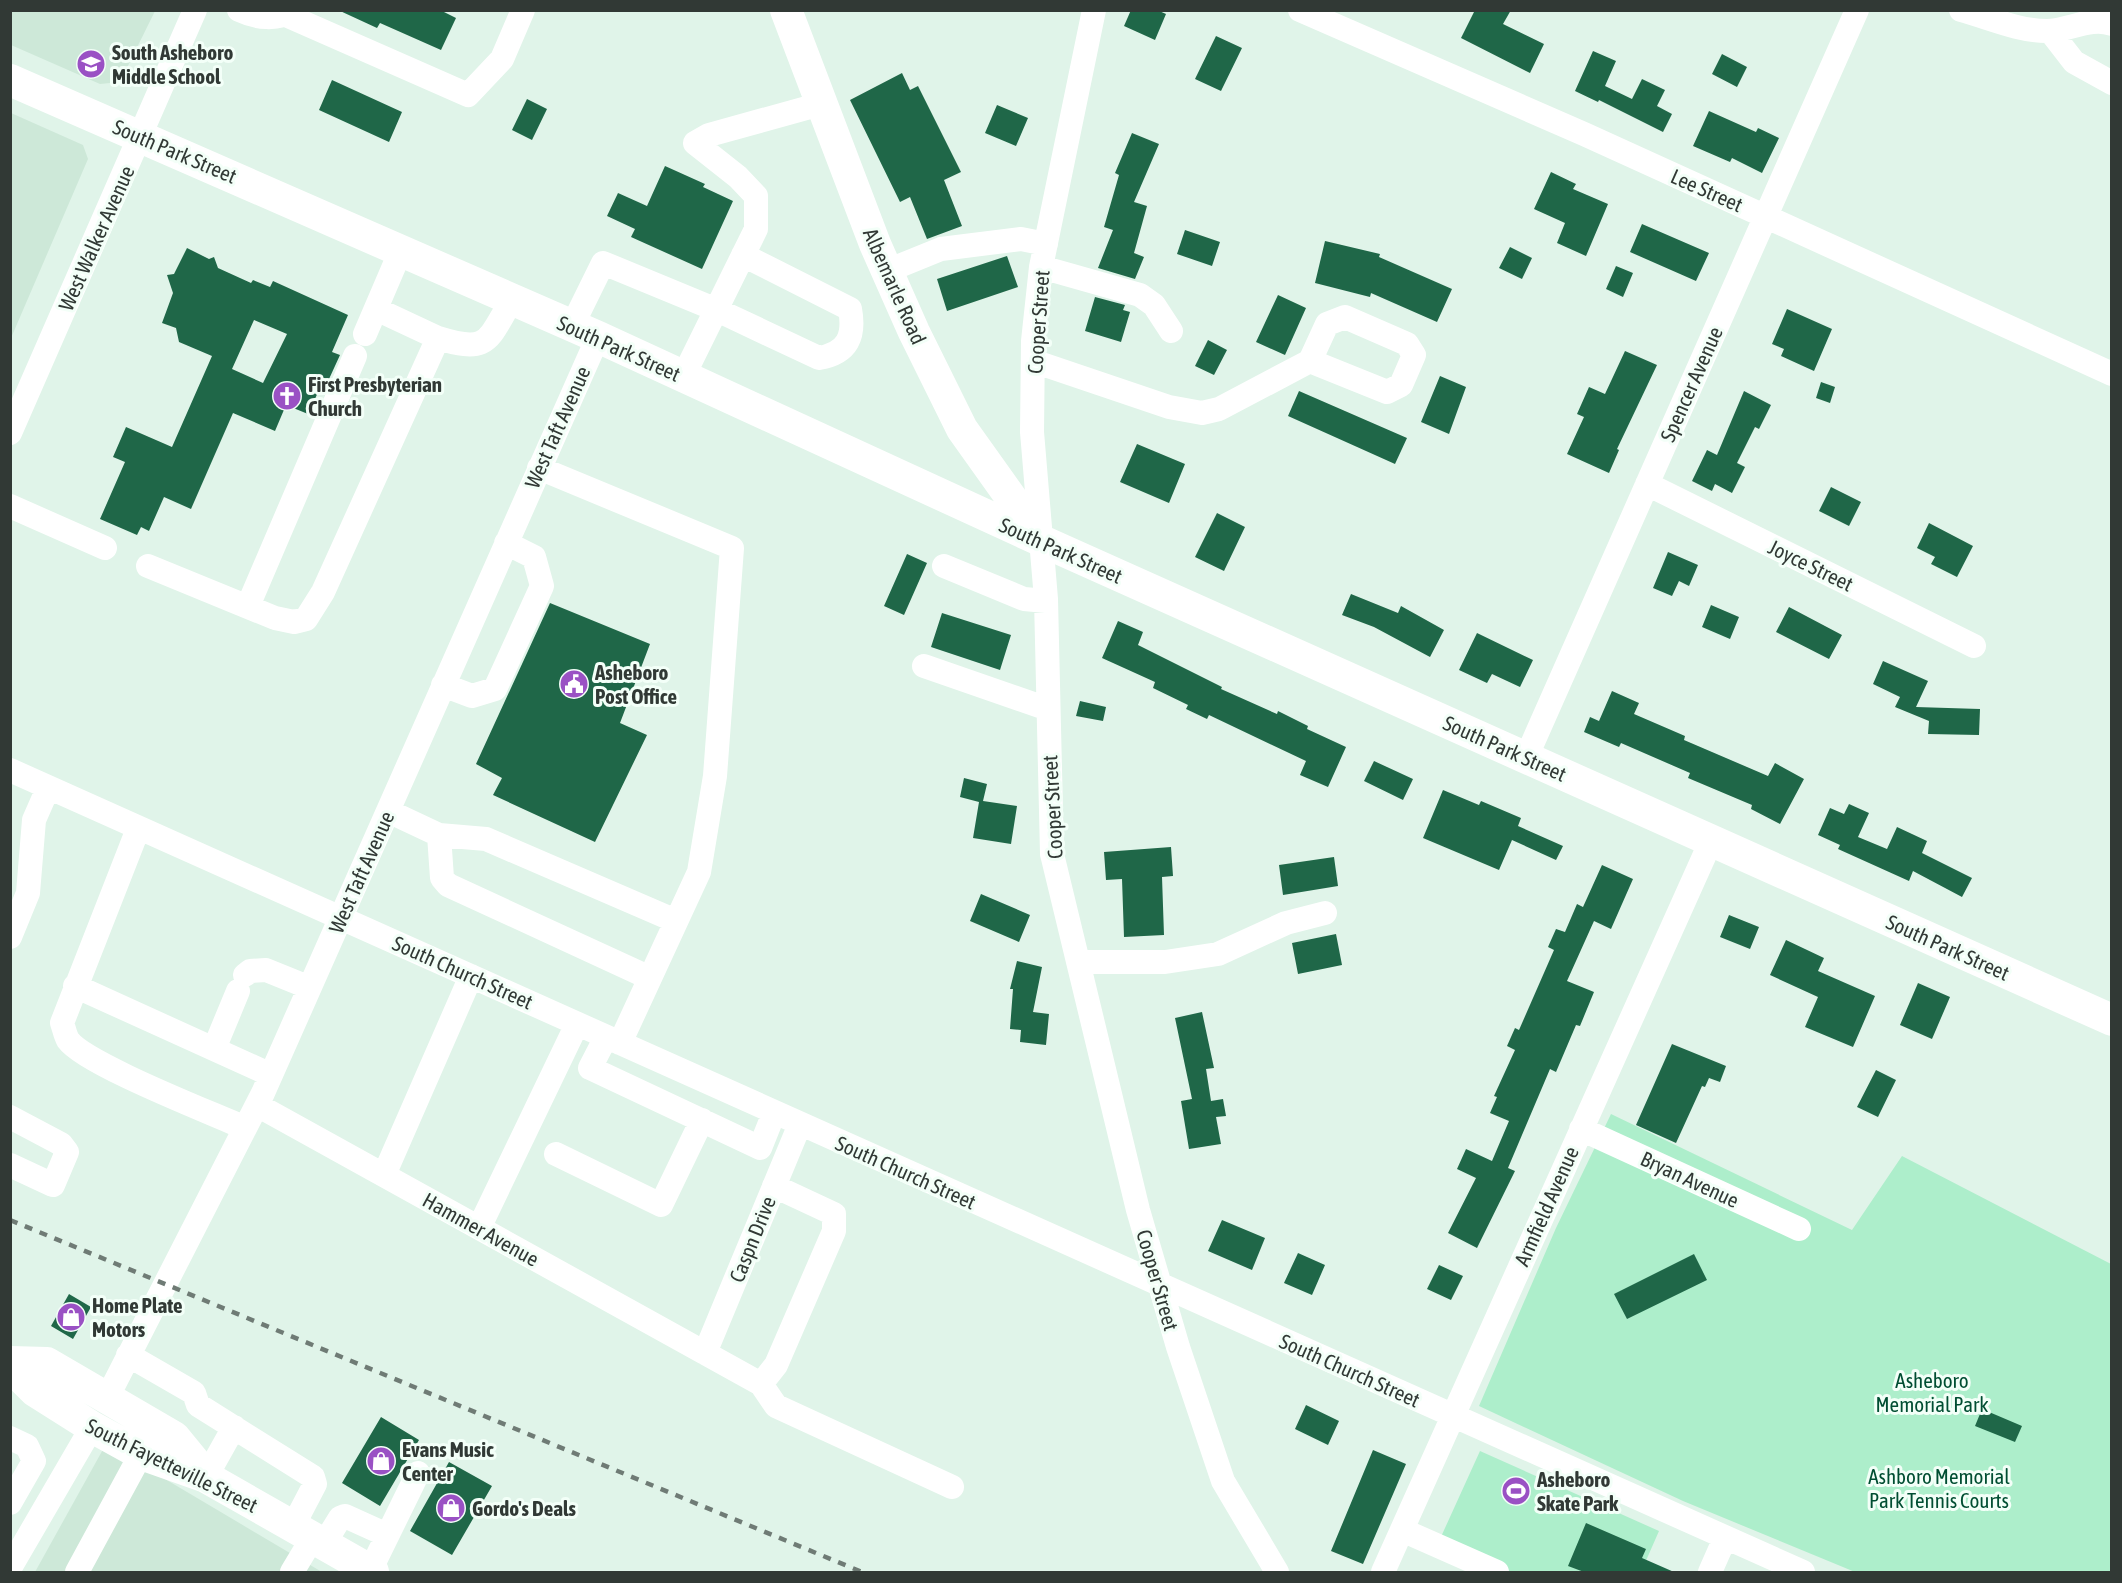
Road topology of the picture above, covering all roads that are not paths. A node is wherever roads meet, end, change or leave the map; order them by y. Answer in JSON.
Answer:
{"nodes":[{"id":1,"x":195,"y":10,"type":"edge"},
{"id":2,"x":239,"y":10,"type":"edge"},
{"id":3,"x":523,"y":10,"type":"edge"},
{"id":4,"x":786,"y":10,"type":"edge"},
{"id":5,"x":1094,"y":10,"type":"edge"},
{"id":6,"x":1300,"y":10,"type":"edge"},
{"id":7,"x":1857,"y":10,"type":"edge"},
{"id":8,"x":1961,"y":10,"type":"edge"},
{"id":9,"x":290,"y":13,"type":"edge"},
{"id":10,"x":2112,"y":24,"type":"edge"},
{"id":11,"x":2050,"y":31,"type":"junction"},
{"id":12,"x":10,"y":80,"type":"edge"},
{"id":13,"x":2112,"y":83,"type":"edge"},
{"id":14,"x":821,"y":104,"type":"junction"},
{"id":15,"x":141,"y":136,"type":"junction"},
{"id":16,"x":1766,"y":217,"type":"junction"},
{"id":17,"x":401,"y":250,"type":"junction"},
{"id":18,"x":743,"y":255,"type":"junction"},
{"id":19,"x":1043,"y":256,"type":"junction"},
{"id":20,"x":887,"y":271,"type":"junction"},
{"id":21,"x":512,"y":300,"type":"junction"},
{"id":22,"x":376,"y":309,"type":"junction"},
{"id":23,"x":717,"y":310,"type":"junction"},
{"id":24,"x":1171,"y":331,"type":"dead end"},
{"id":25,"x":585,"y":332,"type":"junction"},
{"id":26,"x":365,"y":333,"type":"dead end"},
{"id":27,"x":438,"y":338,"type":"junction"},
{"id":28,"x":355,"y":356,"type":"dead end"},
{"id":29,"x":1033,"y":361,"type":"junction"},
{"id":30,"x":1310,"y":361,"type":"dead end"},
{"id":31,"x":2112,"y":374,"type":"edge"},
{"id":32,"x":684,"y":377,"type":"junction"},
{"id":33,"x":10,"y":433,"type":"edge"},
{"id":34,"x":539,"y":468,"type":"junction"},
{"id":35,"x":1647,"y":484,"type":"junction"},
{"id":36,"x":10,"y":506,"type":"edge"},
{"id":37,"x":1042,"y":541,"type":"junction"},
{"id":38,"x":506,"y":543,"type":"junction"},
{"id":39,"x":105,"y":548,"type":"dead end"},
{"id":40,"x":148,"y":566,"type":"dead end"},
{"id":41,"x":944,"y":566,"type":"dead end"},
{"id":42,"x":1046,"y":601,"type":"junction"},
{"id":43,"x":248,"y":606,"type":"junction"},
{"id":44,"x":1974,"y":646,"type":"dead end"},
{"id":45,"x":924,"y":666,"type":"dead end"},
{"id":46,"x":443,"y":685,"type":"junction"},
{"id":47,"x":1048,"y":709,"type":"junction"},
{"id":48,"x":1526,"y":758,"type":"junction"},
{"id":49,"x":10,"y":770,"type":"edge"},
{"id":50,"x":48,"y":788,"type":"junction"},
{"id":51,"x":388,"y":811,"type":"junction"},
{"id":52,"x":138,"y":829,"type":"junction"},
{"id":53,"x":439,"y":834,"type":"junction"},
{"id":54,"x":1710,"y":841,"type":"junction"},
{"id":55,"x":1325,"y":913,"type":"dead end"},
{"id":56,"x":341,"y":917,"type":"junction"},
{"id":57,"x":676,"y":921,"type":"junction"},
{"id":58,"x":10,"y":937,"type":"edge"},
{"id":59,"x":1078,"y":962,"type":"junction"},
{"id":60,"x":471,"y":976,"type":"junction"},
{"id":61,"x":650,"y":978,"type":"junction"},
{"id":62,"x":75,"y":986,"type":"junction"},
{"id":63,"x":308,"y":987,"type":"junction"},
{"id":64,"x":2112,"y":1020,"type":"edge"},
{"id":65,"x":577,"y":1024,"type":"junction"},
{"id":66,"x":613,"y":1040,"type":"junction"},
{"id":67,"x":213,"y":1049,"type":"junction"},
{"id":68,"x":270,"y":1075,"type":"junction"},
{"id":69,"x":706,"y":1082,"type":"junction"},
{"id":70,"x":257,"y":1105,"type":"junction"},
{"id":71,"x":774,"y":1113,"type":"junction"},
{"id":72,"x":10,"y":1117,"type":"edge"},
{"id":73,"x":696,"y":1118,"type":"junction"},
{"id":74,"x":800,"y":1124,"type":"junction"},
{"id":75,"x":245,"y":1128,"type":"junction"},
{"id":76,"x":1581,"y":1129,"type":"junction"},
{"id":77,"x":556,"y":1154,"type":"dead end"},
{"id":78,"x":10,"y":1165,"type":"edge"},
{"id":79,"x":384,"y":1175,"type":"junction"},
{"id":80,"x":774,"y":1186,"type":"junction"},
{"id":81,"x":479,"y":1228,"type":"junction"},
{"id":82,"x":1799,"y":1229,"type":"dead end"},
{"id":83,"x":1160,"y":1285,"type":"junction"},
{"id":84,"x":705,"y":1353,"type":"junction"},
{"id":85,"x":128,"y":1355,"type":"junction"},
{"id":86,"x":15,"y":1369,"type":"edge"},
{"id":87,"x":761,"y":1384,"type":"junction"},
{"id":88,"x":107,"y":1398,"type":"junction"},
{"id":89,"x":1452,"y":1416,"type":"junction"},
{"id":90,"x":92,"y":1427,"type":"junction"},
{"id":91,"x":234,"y":1427,"type":"junction"},
{"id":92,"x":10,"y":1438,"type":"edge"},
{"id":93,"x":141,"y":1454,"type":"junction"},
{"id":94,"x":197,"y":1466,"type":"junction"},
{"id":95,"x":418,"y":1473,"type":"dead end"},
{"id":96,"x":952,"y":1487,"type":"dead end"},
{"id":97,"x":10,"y":1503,"type":"edge"},
{"id":98,"x":1402,"y":1530,"type":"junction"},
{"id":99,"x":387,"y":1535,"type":"junction"},
{"id":100,"x":310,"y":1536,"type":"junction"},
{"id":101,"x":1725,"y":1538,"type":"junction"},
{"id":102,"x":10,"y":1568,"type":"edge"},
{"id":103,"x":76,"y":1572,"type":"edge"},
{"id":104,"x":292,"y":1572,"type":"edge"},
{"id":105,"x":371,"y":1572,"type":"edge"},
{"id":106,"x":1277,"y":1572,"type":"edge"},
{"id":107,"x":1383,"y":1572,"type":"edge"},
{"id":108,"x":1497,"y":1572,"type":"edge"},
{"id":109,"x":1710,"y":1572,"type":"edge"},
{"id":110,"x":1803,"y":1572,"type":"edge"}],
"edges":[{"from":1,"to":15,"type":"street","name":"West Walker Avenue"},
{"from":2,"to":9,"type":"street"},
{"from":3,"to":9,"type":"street"},
{"from":4,"to":14,"type":"main road","name":"Albemarle Road"},
{"from":5,"to":19,"type":"street","name":"Cooper Street"},
{"from":6,"to":16,"type":"street","name":"Lee Street"},
{"from":7,"to":16,"type":"street","name":"Spencer Avenue"},
{"from":8,"to":11,"type":"street"},
{"from":10,"to":11,"type":"street"},
{"from":11,"to":13,"type":"street"},
{"from":12,"to":15,"type":"main road","name":"South Park Street"},
{"from":14,"to":18,"type":"street"},
{"from":14,"to":20,"type":"main road","name":"Albemarle Road"},
{"from":15,"to":17,"type":"main road","name":"South Park Street"},
{"from":15,"to":33,"type":"street","name":"West Walker Avenue"},
{"from":16,"to":31,"type":"street","name":"Lee Street"},
{"from":16,"to":35,"type":"street","name":"Spencer Avenue"},
{"from":17,"to":21,"type":"main road","name":"South Park Street"},
{"from":17,"to":22,"type":"street"},
{"from":18,"to":23,"type":"street"},
{"from":18,"to":23,"type":"street"},
{"from":19,"to":20,"type":"street"},
{"from":19,"to":24,"type":"street"},
{"from":19,"to":29,"type":"street","name":"Cooper Street"},
{"from":20,"to":37,"type":"main road","name":"Albemarle Road"},
{"from":21,"to":25,"type":"main road","name":"South Park Street"},
{"from":21,"to":27,"type":"street"},
{"from":22,"to":26,"type":"street"},
{"from":22,"to":27,"type":"street"},
{"from":23,"to":25,"type":"street","name":"West Taft Avenue"},
{"from":23,"to":32,"type":"street"},
{"from":25,"to":32,"type":"main road","name":"South Park Street"},
{"from":25,"to":34,"type":"street","name":"West Taft Avenue"},
{"from":27,"to":43,"type":"street"},
{"from":28,"to":43,"type":"street"},
{"from":29,"to":30,"type":"street"},
{"from":29,"to":37,"type":"street","name":"Cooper Street"},
{"from":32,"to":37,"type":"main road","name":"South Park Street"},
{"from":34,"to":38,"type":"street","name":"West Taft Avenue"},
{"from":34,"to":57,"type":"street"},
{"from":35,"to":44,"type":"street","name":"Joyce Street"},
{"from":35,"to":48,"type":"street","name":"Spencer Avenue"},
{"from":36,"to":39,"type":"street"},
{"from":37,"to":42,"type":"street","name":"Cooper Street"},
{"from":37,"to":48,"type":"main road","name":"South Park Street"},
{"from":38,"to":46,"type":"street","name":"West Taft Avenue"},
{"from":38,"to":46,"type":"street"},
{"from":40,"to":43,"type":"street"},
{"from":41,"to":42,"type":"street"},
{"from":42,"to":47,"type":"street","name":"Cooper Street"},
{"from":45,"to":47,"type":"street"},
{"from":46,"to":51,"type":"street","name":"West Taft Avenue"},
{"from":47,"to":59,"type":"street","name":"Cooper Street"},
{"from":48,"to":54,"type":"main road","name":"South Park Street"},
{"from":49,"to":50,"type":"street","name":"South Church Street"},
{"from":50,"to":52,"type":"street","name":"South Church Street"},
{"from":50,"to":58,"type":"street"},
{"from":51,"to":53,"type":"street"},
{"from":51,"to":56,"type":"street","name":"West Taft Avenue"},
{"from":52,"to":56,"type":"street","name":"South Church Street"},
{"from":52,"to":62,"type":"street"},
{"from":53,"to":57,"type":"street"},
{"from":53,"to":61,"type":"street"},
{"from":54,"to":64,"type":"main road","name":"South Park Street"},
{"from":54,"to":76,"type":"street","name":"Armfield Avenue"},
{"from":55,"to":59,"type":"street"},
{"from":56,"to":60,"type":"street","name":"South Church Street"},
{"from":56,"to":63,"type":"street","name":"West Taft Avenue"},
{"from":57,"to":61,"type":"street"},
{"from":59,"to":83,"type":"street","name":"Cooper Street"},
{"from":60,"to":65,"type":"street","name":"South Church Street"},
{"from":60,"to":79,"type":"street"},
{"from":61,"to":66,"type":"street"},
{"from":62,"to":67,"type":"street"},
{"from":62,"to":75,"type":"street"},
{"from":63,"to":67,"type":"street"},
{"from":63,"to":68,"type":"street","name":"West Taft Avenue"},
{"from":65,"to":66,"type":"street","name":"South Church Street"},
{"from":65,"to":81,"type":"street"},
{"from":66,"to":69,"type":"street","name":"South Church Street"},
{"from":66,"to":73,"type":"street"},
{"from":67,"to":68,"type":"street"},
{"from":68,"to":70,"type":"street","name":"West Taft Avenue"},
{"from":69,"to":71,"type":"street","name":"South Church Street"},
{"from":69,"to":73,"type":"street"},
{"from":70,"to":75,"type":"street","name":"West Taft Avenue"},
{"from":70,"to":79,"type":"street","name":"Hammer Avenue"},
{"from":71,"to":73,"type":"street"},
{"from":71,"to":74,"type":"street","name":"South Church Street"},
{"from":72,"to":78,"type":"street"},
{"from":73,"to":77,"type":"street"},
{"from":74,"to":80,"type":"street","name":"Caspn Drive"},
{"from":74,"to":83,"type":"street","name":"South Church Street"},
{"from":75,"to":85,"type":"street","name":"West Taft Avenue"},
{"from":76,"to":82,"type":"street","name":"Bryan Avenue"},
{"from":76,"to":89,"type":"street","name":"Armfield Avenue"},
{"from":79,"to":81,"type":"street","name":"Hammer Avenue"},
{"from":80,"to":84,"type":"street","name":"Caspn Drive"},
{"from":80,"to":87,"type":"street"},
{"from":81,"to":84,"type":"street","name":"Hammer Avenue"},
{"from":83,"to":89,"type":"street","name":"South Church Street"},
{"from":83,"to":106,"type":"street","name":"Cooper Street"},
{"from":84,"to":87,"type":"street","name":"Hammer Avenue"},
{"from":85,"to":88,"type":"street","name":"West Taft Avenue"},
{"from":85,"to":91,"type":"street"},
{"from":86,"to":88,"type":"main road"},
{"from":86,"to":90,"type":"main road","name":"South Fayetteville Street"},
{"from":87,"to":96,"type":"street"},
{"from":88,"to":94,"type":"main road"},
{"from":89,"to":98,"type":"street","name":"Armfield Avenue"},
{"from":89,"to":101,"type":"street","name":"South Church Street"},
{"from":90,"to":93,"type":"main road","name":"South Fayetteville Street"},
{"from":90,"to":94,"type":"main road"},
{"from":90,"to":102,"type":"street"},
{"from":91,"to":94,"type":"street"},
{"from":91,"to":100,"type":"street"},
{"from":92,"to":97,"type":"street"},
{"from":93,"to":94,"type":"main road","name":"South Fayetteville Street"},
{"from":93,"to":103,"type":"street"},
{"from":94,"to":100,"type":"main road","name":"South Fayetteville Street"},
{"from":95,"to":99,"type":"street"},
{"from":98,"to":107,"type":"street","name":"Armfield Avenue"},
{"from":98,"to":108,"type":"street"},
{"from":99,"to":100,"type":"street"},
{"from":99,"to":105,"type":"street"},
{"from":100,"to":104,"type":"street"},
{"from":100,"to":105,"type":"main road","name":"South Fayetteville Street"},
{"from":101,"to":109,"type":"street"},
{"from":101,"to":110,"type":"street","name":"South Church Street"}]}
